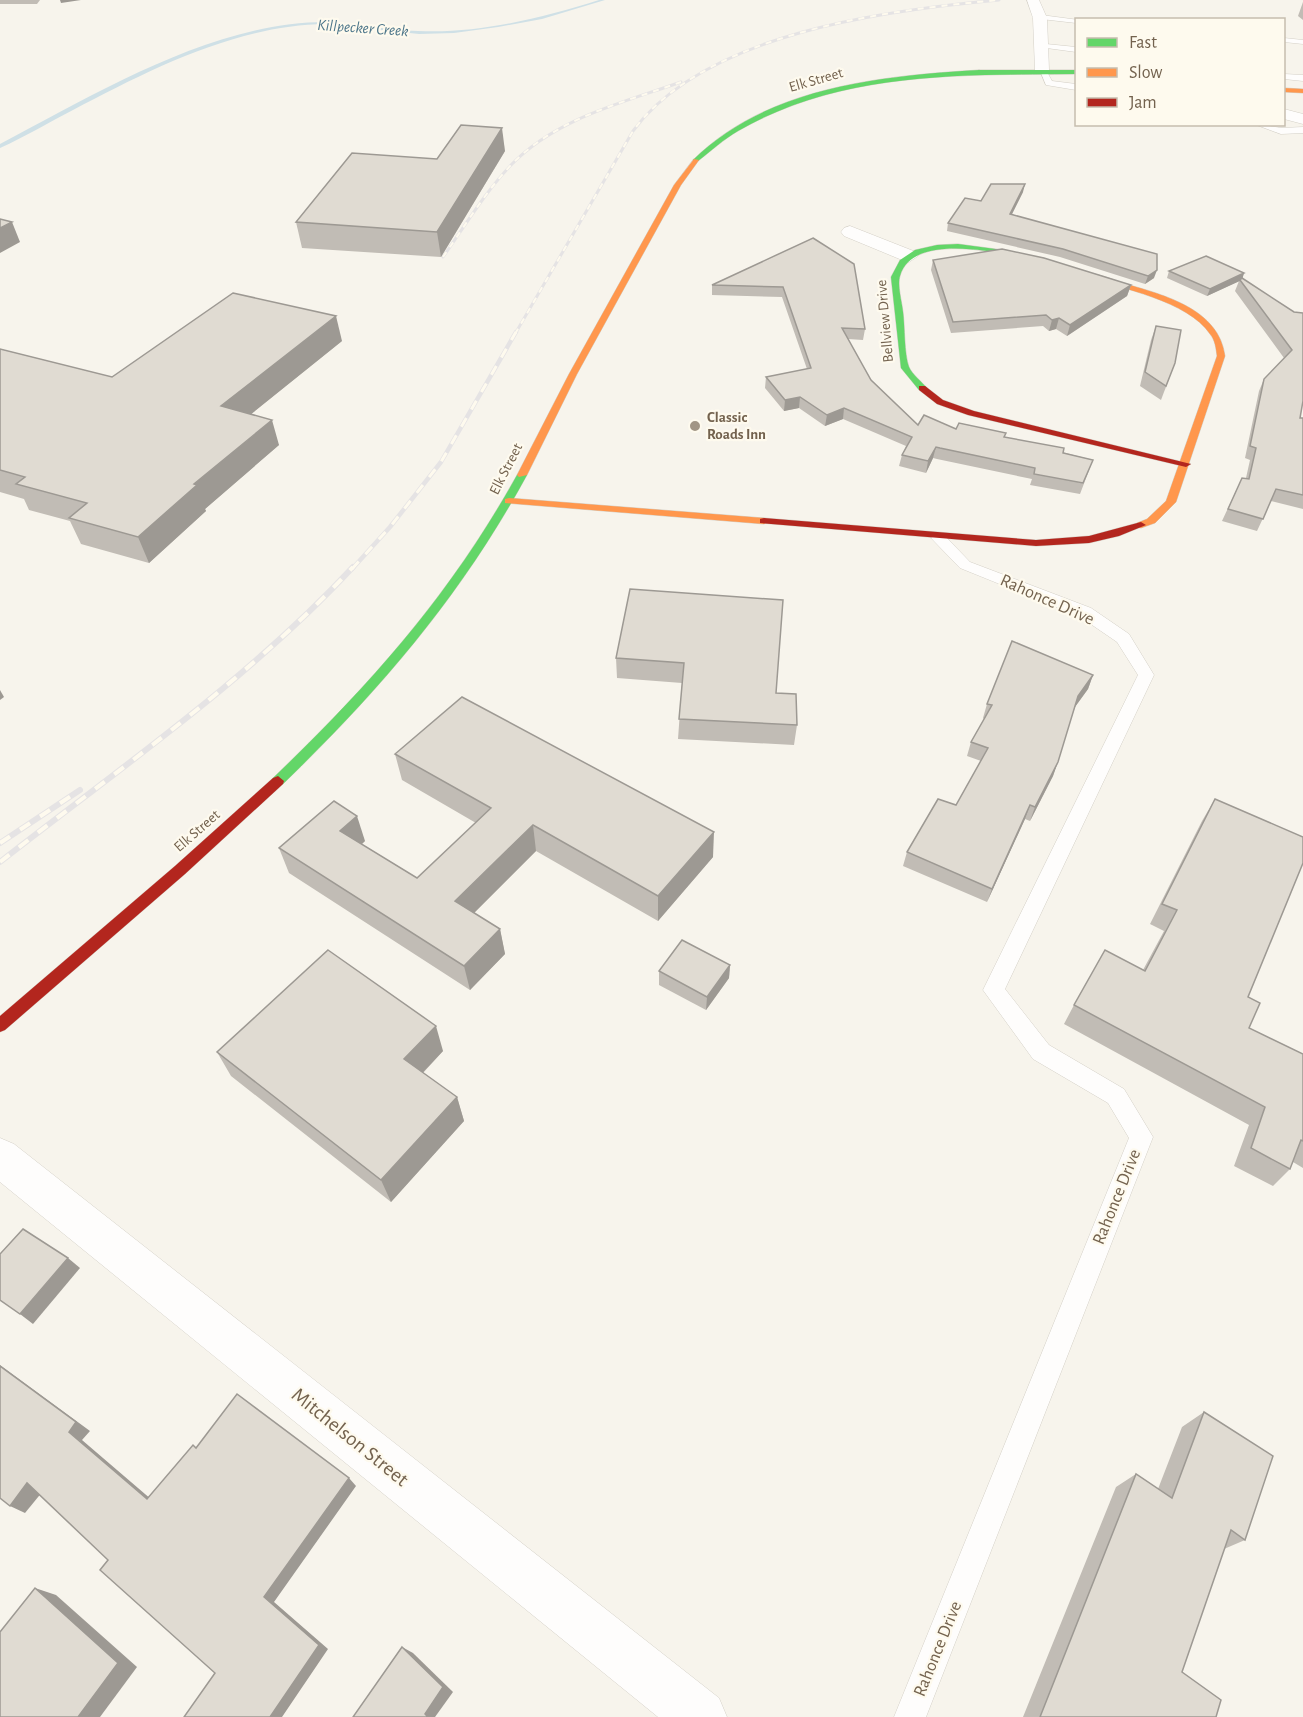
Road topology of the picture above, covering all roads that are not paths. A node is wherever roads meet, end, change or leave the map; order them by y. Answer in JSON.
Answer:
{"nodes":[{"id":1,"x":1033,"y":0,"type":"edge"},
{"id":2,"x":1041,"y":17,"type":"junction"},
{"id":3,"x":1075,"y":21,"type":"edge"},
{"id":4,"x":1285,"y":40,"type":"edge"},
{"id":5,"x":1303,"y":42,"type":"edge"},
{"id":6,"x":1039,"y":45,"type":"junction"},
{"id":7,"x":1075,"y":50,"type":"edge"},
{"id":8,"x":1042,"y":70,"type":"junction"},
{"id":9,"x":1075,"y":72,"type":"edge"},
{"id":10,"x":1303,"y":78,"type":"edge"},
{"id":11,"x":1289,"y":85,"type":"edge"},
{"id":12,"x":1075,"y":87,"type":"edge"},
{"id":13,"x":1285,"y":114,"type":"edge"},
{"id":14,"x":1303,"y":119,"type":"edge"},
{"id":15,"x":1265,"y":126,"type":"edge"},
{"id":16,"x":1303,"y":130,"type":"edge"},
{"id":17,"x":850,"y":232,"type":"dead end"},
{"id":18,"x":909,"y":256,"type":"junction"},
{"id":19,"x":1049,"y":263,"type":"edge"},
{"id":20,"x":1071,"y":270,"type":"edge"},
{"id":21,"x":1186,"y":464,"type":"junction"},
{"id":22,"x":508,"y":501,"type":"junction"},
{"id":23,"x":939,"y":538,"type":"junction"},
{"id":24,"x":0,"y":1025,"type":"edge"},
{"id":25,"x":5,"y":1171,"type":"edge"},
{"id":26,"x":700,"y":1717,"type":"edge"},
{"id":27,"x":910,"y":1717,"type":"edge"}],
"edges":[{"from":1,"to":2,"type":"street"},
{"from":2,"to":3,"type":"lane"},
{"from":2,"to":6,"type":"street"},
{"from":4,"to":5,"type":"lane"},
{"from":6,"to":7,"type":"lane"},
{"from":6,"to":8,"type":"street"},
{"from":8,"to":9,"type":"main road","name":"Elk Street"},
{"from":8,"to":12,"type":"lane"},
{"from":8,"to":22,"type":"main road","name":"Elk Street"},
{"from":10,"to":11,"type":"lane"},
{"from":13,"to":14,"type":"street"},
{"from":15,"to":16,"type":"lane"},
{"from":17,"to":18,"type":"street"},
{"from":18,"to":19,"type":"main road"},
{"from":18,"to":21,"type":"main road","name":"Bellview Drive"},
{"from":20,"to":21,"type":"main road"},
{"from":21,"to":23,"type":"main road"},
{"from":22,"to":23,"type":"main road"},
{"from":22,"to":24,"type":"main road","name":"Elk Street"},
{"from":23,"to":27,"type":"lane","name":"Rahonce Drive"},
{"from":25,"to":26,"type":"street","name":"Mitchelson Street"}]}
